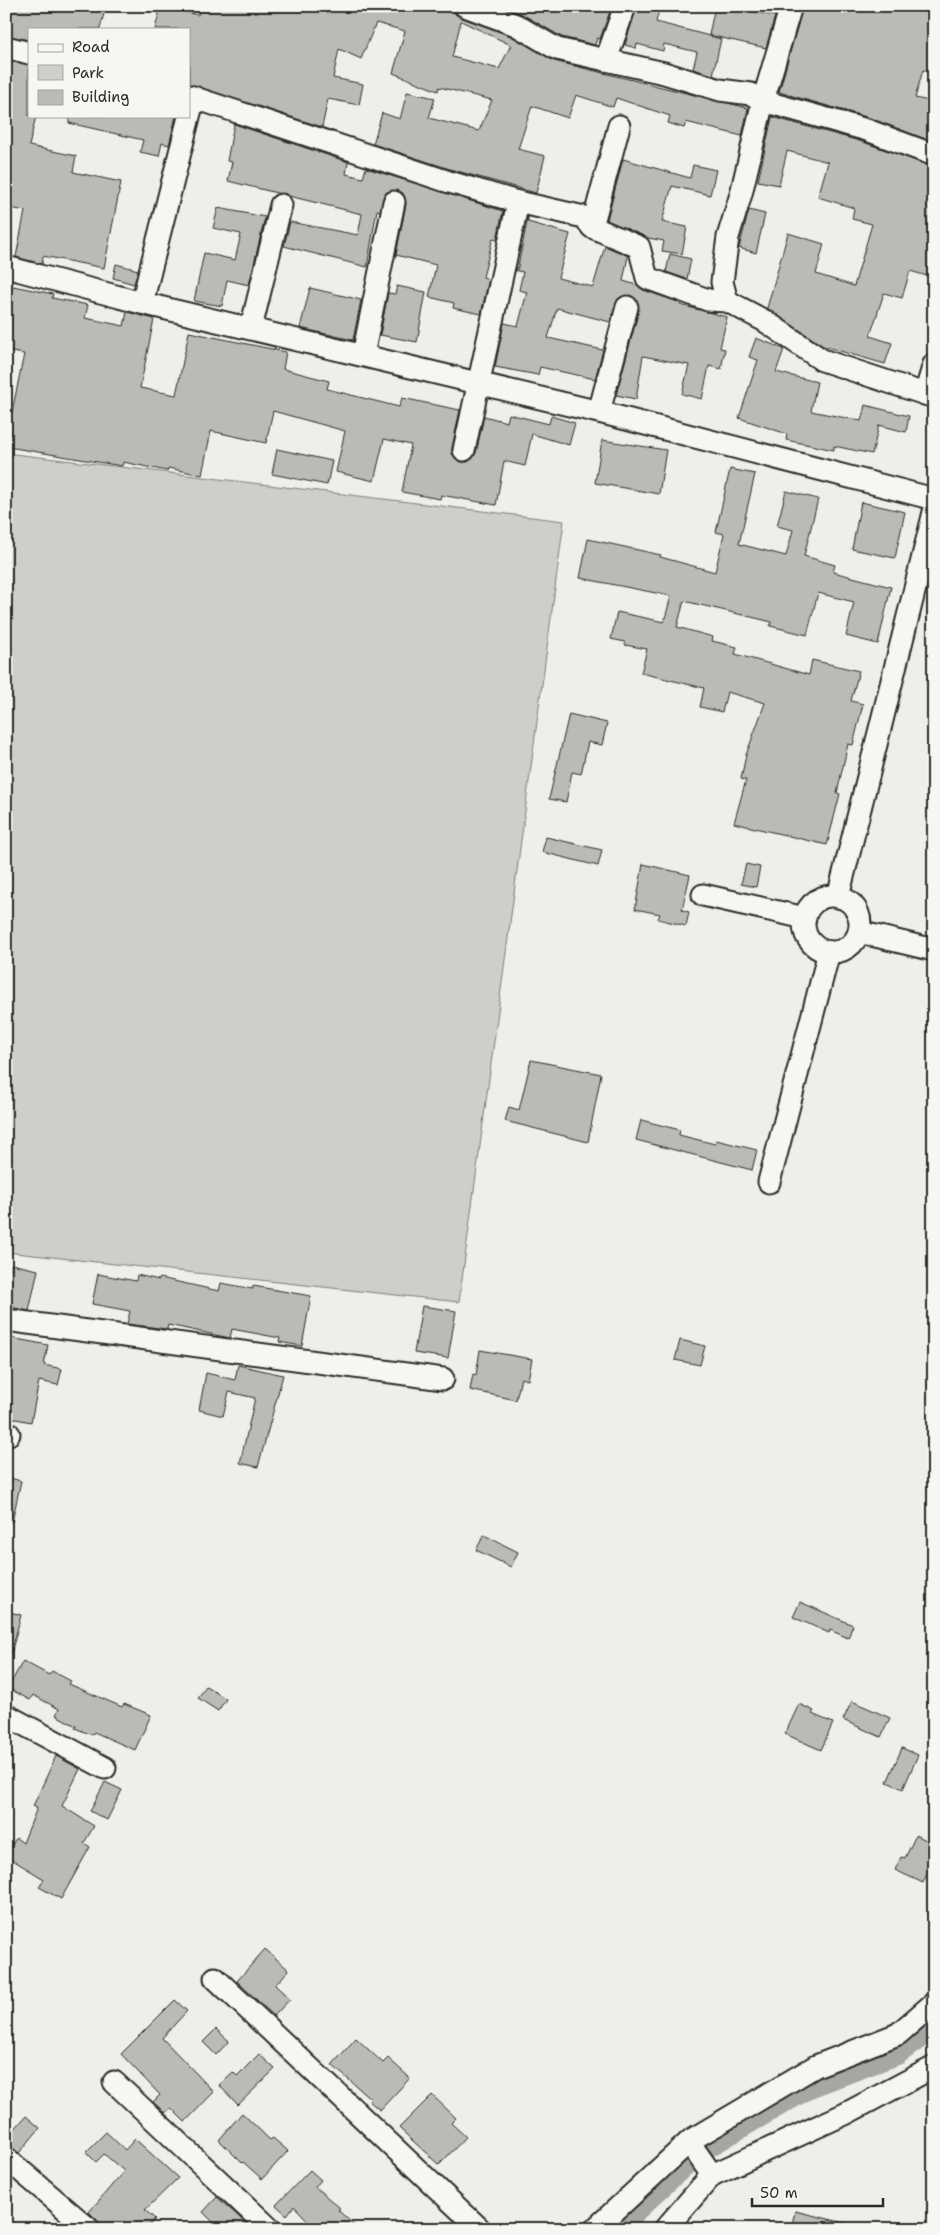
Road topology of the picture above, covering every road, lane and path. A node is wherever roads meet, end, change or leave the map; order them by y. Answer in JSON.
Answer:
{"nodes":[{"id":1,"x":466,"y":6,"type":"edge"},
{"id":2,"x":625,"y":6,"type":"edge"},
{"id":3,"x":791,"y":6,"type":"edge"},
{"id":4,"x":6,"y":47,"type":"edge"},
{"id":5,"x":28,"y":53,"type":"edge"},
{"id":6,"x":606,"y":60,"type":"junction"},
{"id":7,"x":191,"y":96,"type":"edge"},
{"id":8,"x":763,"y":101,"type":"junction"},
{"id":9,"x":186,"y":118,"type":"edge"},
{"id":10,"x":619,"y":126,"type":"dead end"},
{"id":11,"x":934,"y":155,"type":"edge"},
{"id":12,"x":394,"y":202,"type":"dead end"},
{"id":13,"x":518,"y":202,"type":"junction"},
{"id":14,"x":281,"y":206,"type":"dead end"},
{"id":15,"x":592,"y":227,"type":"junction"},
{"id":16,"x":6,"y":267,"type":"edge"},
{"id":17,"x":727,"y":301,"type":"junction"},
{"id":18,"x":142,"y":303,"type":"junction"},
{"id":19,"x":628,"y":307,"type":"dead end"},
{"id":20,"x":251,"y":328,"type":"junction"},
{"id":21,"x":363,"y":355,"type":"junction"},
{"id":22,"x":934,"y":364,"type":"edge"},
{"id":23,"x":480,"y":382,"type":"junction"},
{"id":24,"x":929,"y":396,"type":"edge"},
{"id":25,"x":599,"y":412,"type":"junction"},
{"id":26,"x":464,"y":450,"type":"dead end"},
{"id":27,"x":934,"y":500,"type":"edge"},
{"id":28,"x":934,"y":512,"type":"edge"},
{"id":29,"x":703,"y":895,"type":"dead end"},
{"id":30,"x":838,"y":897,"type":"junction"},
{"id":31,"x":805,"y":918,"type":"junction"},
{"id":32,"x":859,"y":932,"type":"junction"},
{"id":33,"x":934,"y":950,"type":"edge"},
{"id":34,"x":829,"y":952,"type":"junction"},
{"id":35,"x":768,"y":1182,"type":"dead end"},
{"id":36,"x":6,"y":1320,"type":"edge"},
{"id":37,"x":443,"y":1379,"type":"dead end"},
{"id":38,"x":6,"y":1715,"type":"edge"},
{"id":39,"x":105,"y":1768,"type":"dead end"},
{"id":40,"x":215,"y":1978,"type":"dead end"},
{"id":41,"x":934,"y":2003,"type":"edge"},
{"id":42,"x":934,"y":2067,"type":"edge"},
{"id":43,"x":114,"y":2082,"type":"dead end"},
{"id":44,"x":689,"y":2142,"type":"junction"},
{"id":45,"x":6,"y":2158,"type":"edge"},
{"id":46,"x":712,"y":2175,"type":"junction"},
{"id":47,"x":88,"y":2229,"type":"edge"},
{"id":48,"x":270,"y":2229,"type":"edge"},
{"id":49,"x":480,"y":2229,"type":"edge"},
{"id":50,"x":595,"y":2229,"type":"edge"},
{"id":51,"x":665,"y":2229,"type":"edge"}],
"edges":[{"from":1,"to":6,"type":"street"},
{"from":2,"to":6,"type":"street"},
{"from":3,"to":8,"type":"street"},
{"from":4,"to":5,"type":"street"},
{"from":6,"to":8,"type":"street"},
{"from":7,"to":13,"type":"street"},
{"from":8,"to":11,"type":"street"},
{"from":8,"to":17,"type":"street"},
{"from":9,"to":18,"type":"street"},
{"from":10,"to":15,"type":"street"},
{"from":12,"to":21,"type":"street"},
{"from":13,"to":15,"type":"street"},
{"from":13,"to":23,"type":"street"},
{"from":14,"to":20,"type":"street"},
{"from":15,"to":17,"type":"street"},
{"from":16,"to":18,"type":"street"},
{"from":17,"to":24,"type":"street"},
{"from":18,"to":20,"type":"street"},
{"from":19,"to":25,"type":"street"},
{"from":20,"to":21,"type":"street"},
{"from":21,"to":23,"type":"street"},
{"from":22,"to":24,"type":"street"},
{"from":23,"to":25,"type":"street"},
{"from":23,"to":26,"type":"street"},
{"from":25,"to":27,"type":"street"},
{"from":28,"to":30,"type":"street"},
{"from":29,"to":31,"type":"street"},
{"from":30,"to":31,"type":"street"},
{"from":30,"to":32,"type":"street"},
{"from":31,"to":34,"type":"street"},
{"from":32,"to":33,"type":"street"},
{"from":32,"to":34,"type":"street"},
{"from":34,"to":35,"type":"street"},
{"from":36,"to":37,"type":"street"},
{"from":38,"to":39,"type":"street"},
{"from":40,"to":49,"type":"street"},
{"from":41,"to":44,"type":"street"},
{"from":42,"to":46,"type":"street"},
{"from":43,"to":48,"type":"street"},
{"from":44,"to":46,"type":"street"},
{"from":44,"to":50,"type":"street"},
{"from":45,"to":47,"type":"street"},
{"from":46,"to":51,"type":"street"}]}
